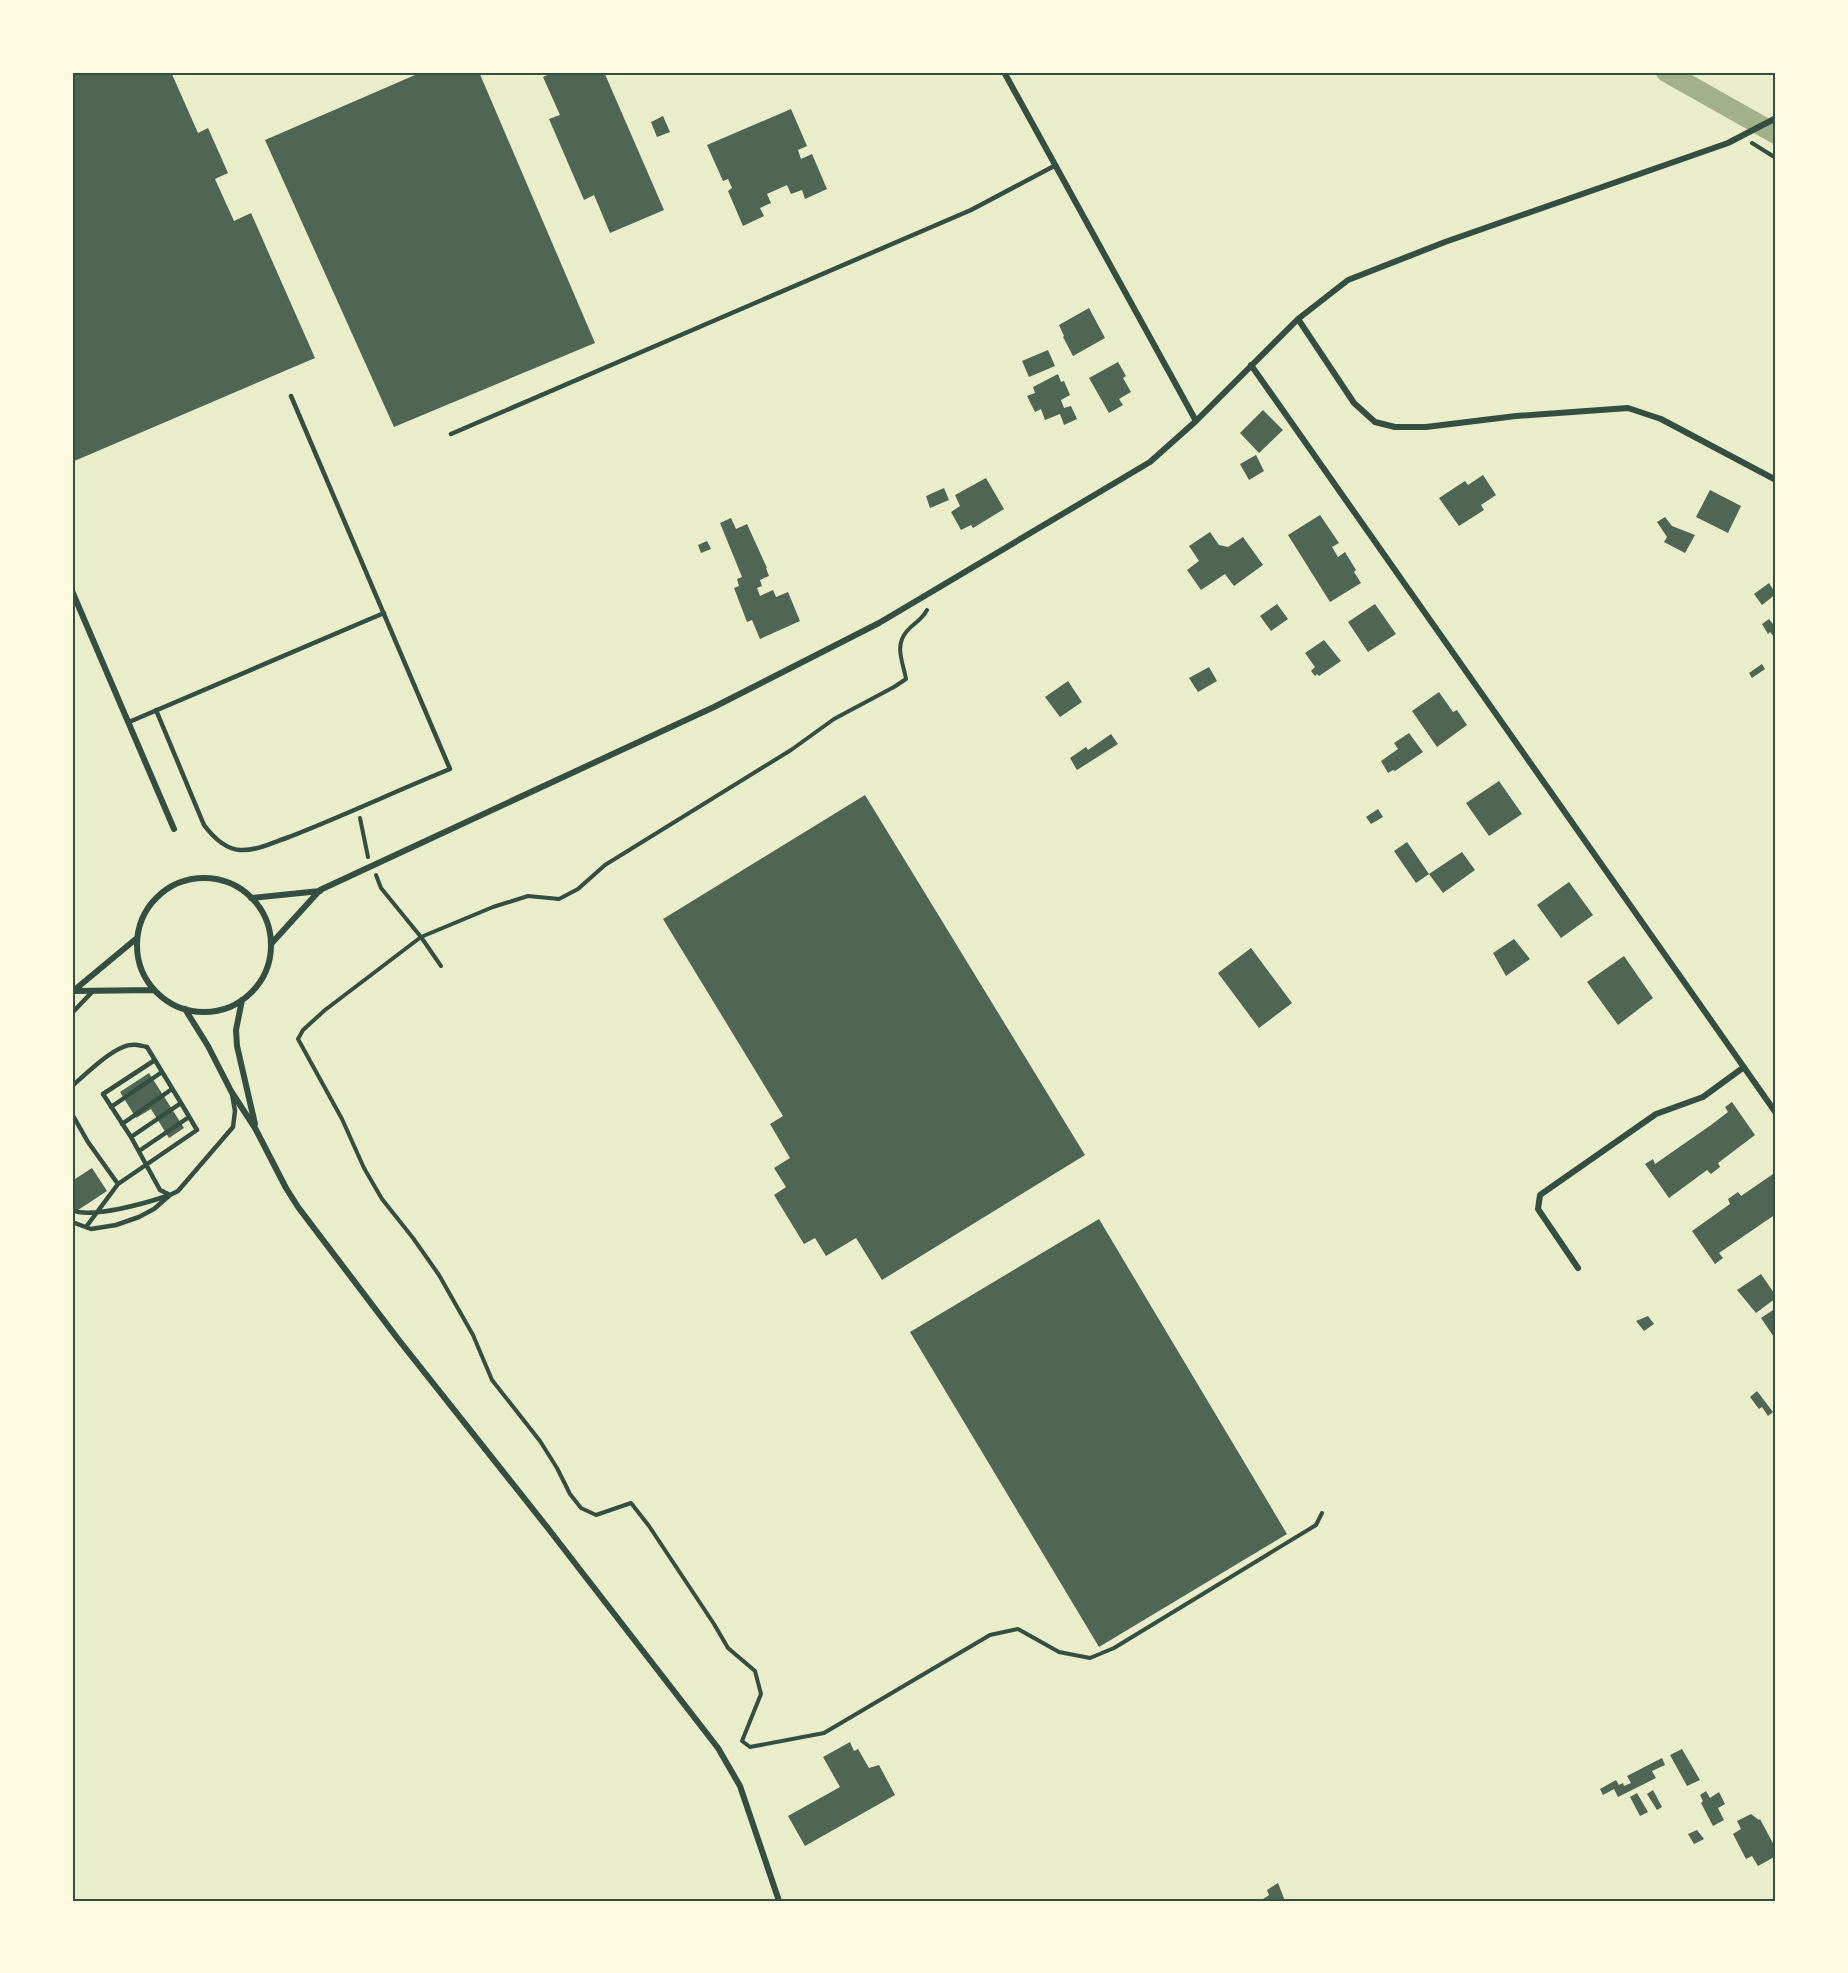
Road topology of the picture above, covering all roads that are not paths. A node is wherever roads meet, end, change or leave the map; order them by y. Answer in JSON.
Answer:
{"nodes":[{"id":1,"x":1004,"y":72,"type":"edge"},
{"id":2,"x":1776,"y":118,"type":"edge"},
{"id":3,"x":1056,"y":165,"type":"junction"},
{"id":4,"x":1298,"y":319,"type":"junction"},
{"id":5,"x":1251,"y":365,"type":"junction"},
{"id":6,"x":291,"y":396,"type":"dead end"},
{"id":7,"x":1196,"y":421,"type":"junction"},
{"id":8,"x":451,"y":434,"type":"dead end"},
{"id":9,"x":1776,"y":480,"type":"edge"},
{"id":10,"x":72,"y":591,"type":"edge"},
{"id":11,"x":384,"y":613,"type":"junction"},
{"id":12,"x":156,"y":710,"type":"junction"},
{"id":13,"x":129,"y":722,"type":"junction"},
{"id":14,"x":174,"y":829,"type":"dead end"},
{"id":15,"x":320,"y":890,"type":"junction"},
{"id":16,"x":251,"y":898,"type":"junction"},
{"id":17,"x":137,"y":938,"type":"junction"},
{"id":18,"x":271,"y":944,"type":"junction"},
{"id":19,"x":154,"y":990,"type":"junction"},
{"id":20,"x":93,"y":991,"type":"junction"},
{"id":21,"x":73,"y":992,"type":"edge"},
{"id":22,"x":243,"y":1000,"type":"junction"},
{"id":23,"x":185,"y":1009,"type":"junction"},
{"id":24,"x":72,"y":1013,"type":"edge"},
{"id":25,"x":155,"y":1060,"type":"junction"},
{"id":26,"x":1744,"y":1067,"type":"junction"},
{"id":27,"x":162,"y":1072,"type":"junction"},
{"id":28,"x":72,"y":1086,"type":"edge"},
{"id":29,"x":172,"y":1089,"type":"junction"},
{"id":30,"x":231,"y":1091,"type":"junction"},
{"id":31,"x":181,"y":1103,"type":"junction"},
{"id":32,"x":111,"y":1107,"type":"junction"},
{"id":33,"x":1776,"y":1113,"type":"edge"},
{"id":34,"x":72,"y":1114,"type":"edge"},
{"id":35,"x":189,"y":1117,"type":"junction"},
{"id":36,"x":74,"y":1120,"type":"edge"},
{"id":37,"x":122,"y":1124,"type":"junction"},
{"id":38,"x":255,"y":1128,"type":"junction"},
{"id":39,"x":131,"y":1137,"type":"junction"},
{"id":40,"x":139,"y":1151,"type":"junction"},
{"id":41,"x":147,"y":1164,"type":"junction"},
{"id":42,"x":118,"y":1184,"type":"junction"},
{"id":43,"x":170,"y":1195,"type":"junction"},
{"id":44,"x":72,"y":1210,"type":"edge"},
{"id":45,"x":96,"y":1213,"type":"junction"},
{"id":46,"x":72,"y":1222,"type":"edge"},
{"id":47,"x":86,"y":1227,"type":"junction"},
{"id":48,"x":1578,"y":1268,"type":"dead end"},
{"id":49,"x":779,"y":1901,"type":"edge"}],
"edges":[{"from":1,"to":3,"type":"street"},
{"from":2,"to":4,"type":"street"},
{"from":3,"to":7,"type":"street"},
{"from":3,"to":8,"type":"lane"},
{"from":4,"to":5,"type":"street"},
{"from":4,"to":9,"type":"street"},
{"from":5,"to":7,"type":"street"},
{"from":5,"to":26,"type":"street"},
{"from":6,"to":11,"type":"lane"},
{"from":7,"to":15,"type":"street"},
{"from":10,"to":13,"type":"street"},
{"from":11,"to":12,"type":"lane"},
{"from":11,"to":12,"type":"lane"},
{"from":12,"to":13,"type":"lane"},
{"from":13,"to":14,"type":"street"},
{"from":15,"to":16,"type":"street"},
{"from":15,"to":18,"type":"street"},
{"from":16,"to":17,"type":"street"},
{"from":16,"to":18,"type":"street"},
{"from":17,"to":19,"type":"street"},
{"from":17,"to":21,"type":"street"},
{"from":18,"to":22,"type":"street"},
{"from":19,"to":20,"type":"street"},
{"from":19,"to":23,"type":"street"},
{"from":20,"to":21,"type":"street"},
{"from":20,"to":24,"type":"lane"},
{"from":22,"to":23,"type":"street"},
{"from":22,"to":38,"type":"street"},
{"from":23,"to":30,"type":"street"},
{"from":25,"to":27,"type":"lane"},
{"from":25,"to":28,"type":"lane"},
{"from":25,"to":32,"type":"lane"},
{"from":26,"to":33,"type":"street"},
{"from":26,"to":48,"type":"street"},
{"from":27,"to":29,"type":"lane"},
{"from":27,"to":32,"type":"lane"},
{"from":29,"to":31,"type":"lane"},
{"from":29,"to":37,"type":"lane"},
{"from":30,"to":38,"type":"street"},
{"from":30,"to":43,"type":"lane"},
{"from":31,"to":35,"type":"lane"},
{"from":31,"to":39,"type":"lane"},
{"from":32,"to":37,"type":"lane"},
{"from":34,"to":36,"type":"lane"},
{"from":35,"to":40,"type":"lane"},
{"from":35,"to":41,"type":"lane"},
{"from":36,"to":42,"type":"lane"},
{"from":37,"to":39,"type":"lane"},
{"from":38,"to":49,"type":"street"},
{"from":39,"to":40,"type":"lane"},
{"from":40,"to":41,"type":"lane"},
{"from":41,"to":42,"type":"lane"},
{"from":41,"to":43,"type":"lane"},
{"from":42,"to":45,"type":"lane"},
{"from":43,"to":45,"type":"lane"},
{"from":43,"to":47,"type":"lane"},
{"from":44,"to":45,"type":"lane"},
{"from":45,"to":47,"type":"lane"},
{"from":46,"to":47,"type":"lane"}]}
